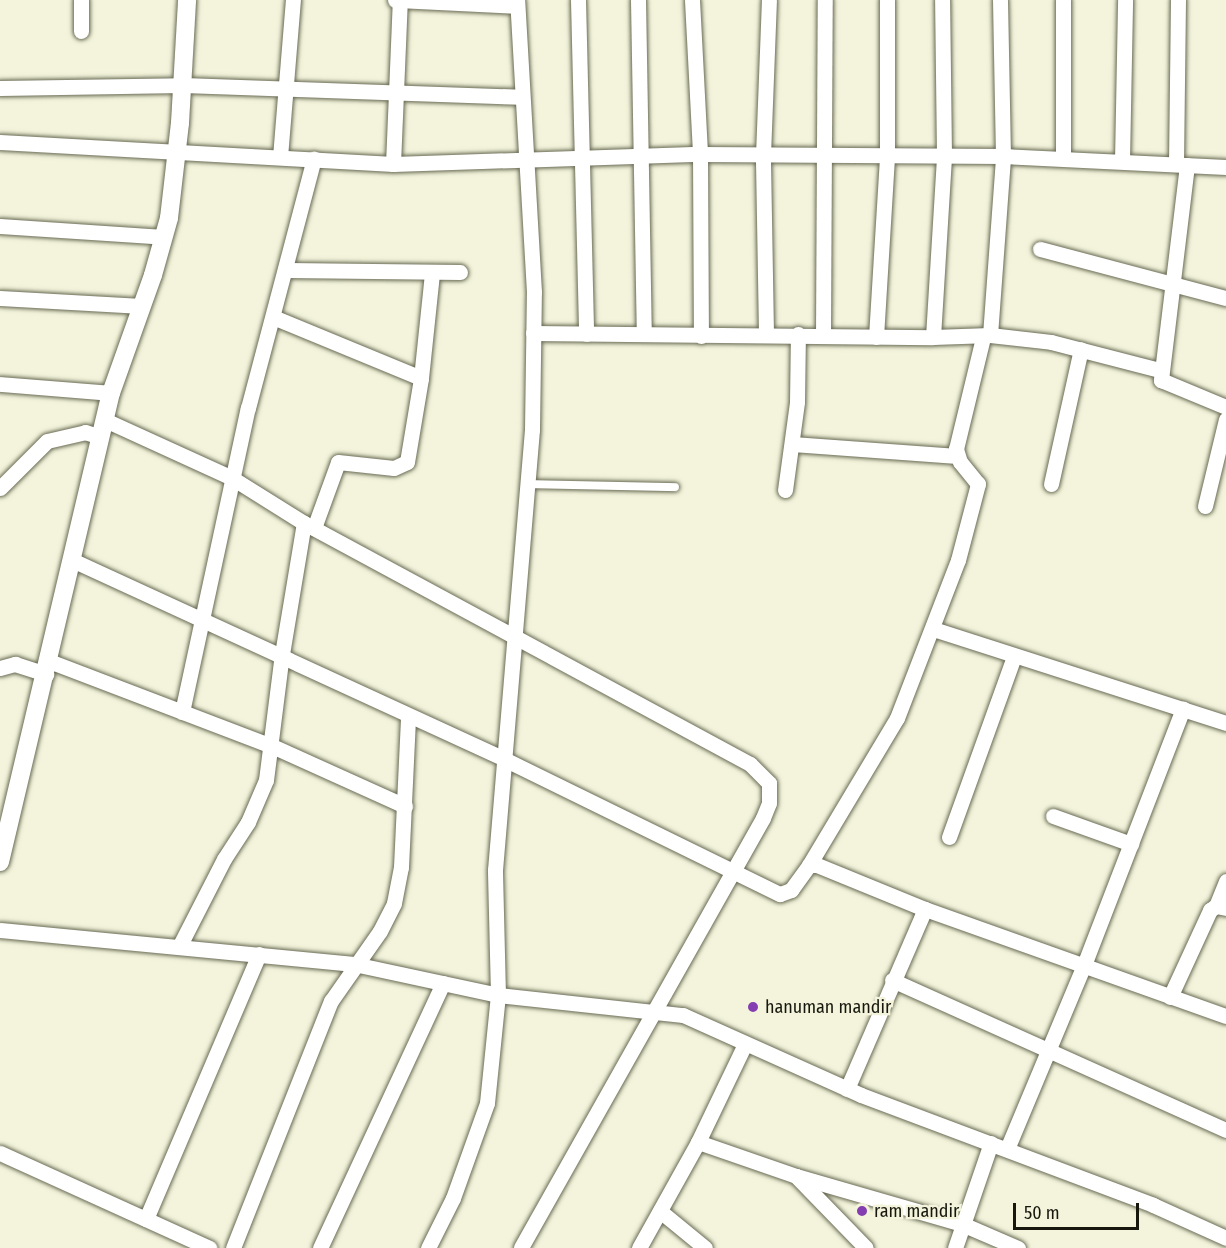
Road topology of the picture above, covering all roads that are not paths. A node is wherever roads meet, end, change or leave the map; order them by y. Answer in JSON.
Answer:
{"nodes":[{"id":1,"x":81,"y":0,"type":"edge"},
{"id":2,"x":187,"y":0,"type":"edge"},
{"id":3,"x":293,"y":0,"type":"edge"},
{"id":4,"x":398,"y":0,"type":"edge"},
{"id":5,"x":578,"y":0,"type":"edge"},
{"id":6,"x":638,"y":0,"type":"edge"},
{"id":7,"x":692,"y":0,"type":"edge"},
{"id":8,"x":769,"y":0,"type":"edge"},
{"id":9,"x":825,"y":0,"type":"edge"},
{"id":10,"x":887,"y":0,"type":"edge"},
{"id":11,"x":942,"y":0,"type":"edge"},
{"id":12,"x":1000,"y":0,"type":"edge"},
{"id":13,"x":1063,"y":0,"type":"edge"},
{"id":14,"x":1125,"y":0,"type":"edge"},
{"id":15,"x":1178,"y":0,"type":"edge"},
{"id":16,"x":517,"y":3,"type":"edge"},
{"id":17,"x":81,"y":31,"type":"dead end"},
{"id":18,"x":183,"y":85,"type":"junction"},
{"id":19,"x":0,"y":88,"type":"edge"},
{"id":20,"x":287,"y":91,"type":"junction"},
{"id":21,"x":394,"y":92,"type":"junction"},
{"id":22,"x":520,"y":98,"type":"junction"},
{"id":23,"x":0,"y":142,"type":"edge"},
{"id":24,"x":178,"y":151,"type":"junction"},
{"id":25,"x":699,"y":154,"type":"junction"},
{"id":26,"x":763,"y":155,"type":"junction"},
{"id":27,"x":826,"y":155,"type":"junction"},
{"id":28,"x":642,"y":156,"type":"junction"},
{"id":29,"x":944,"y":156,"type":"junction"},
{"id":30,"x":1002,"y":156,"type":"junction"},
{"id":31,"x":280,"y":157,"type":"junction"},
{"id":32,"x":582,"y":157,"type":"junction"},
{"id":33,"x":887,"y":157,"type":"junction"},
{"id":34,"x":1063,"y":158,"type":"junction"},
{"id":35,"x":314,"y":159,"type":"junction"},
{"id":36,"x":1122,"y":161,"type":"junction"},
{"id":37,"x":526,"y":162,"type":"junction"},
{"id":38,"x":393,"y":164,"type":"junction"},
{"id":39,"x":1181,"y":165,"type":"junction"},
{"id":40,"x":1226,"y":167,"type":"edge"},
{"id":41,"x":0,"y":226,"type":"edge"},
{"id":42,"x":164,"y":237,"type":"junction"},
{"id":43,"x":1040,"y":249,"type":"dead end"},
{"id":44,"x":286,"y":270,"type":"junction"},
{"id":45,"x":460,"y":272,"type":"dead end"},
{"id":46,"x":432,"y":273,"type":"junction"},
{"id":47,"x":1173,"y":283,"type":"junction"},
{"id":48,"x":0,"y":298,"type":"edge"},
{"id":49,"x":1226,"y":298,"type":"edge"},
{"id":50,"x":142,"y":306,"type":"junction"},
{"id":51,"x":273,"y":316,"type":"junction"},
{"id":52,"x":533,"y":333,"type":"junction"},
{"id":53,"x":765,"y":333,"type":"junction"},
{"id":54,"x":586,"y":334,"type":"junction"},
{"id":55,"x":644,"y":334,"type":"junction"},
{"id":56,"x":798,"y":334,"type":"junction"},
{"id":57,"x":823,"y":334,"type":"junction"},
{"id":58,"x":987,"y":335,"type":"junction"},
{"id":59,"x":701,"y":336,"type":"junction"},
{"id":60,"x":876,"y":337,"type":"junction"},
{"id":61,"x":933,"y":338,"type":"junction"},
{"id":62,"x":1081,"y":349,"type":"junction"},
{"id":63,"x":1159,"y":370,"type":"junction"},
{"id":64,"x":422,"y":378,"type":"junction"},
{"id":65,"x":0,"y":384,"type":"edge"},
{"id":66,"x":111,"y":393,"type":"junction"},
{"id":67,"x":1226,"y":407,"type":"edge"},
{"id":68,"x":1226,"y":420,"type":"edge"},
{"id":69,"x":102,"y":428,"type":"junction"},
{"id":70,"x":793,"y":444,"type":"junction"},
{"id":71,"x":957,"y":456,"type":"junction"},
{"id":72,"x":232,"y":478,"type":"junction"},
{"id":73,"x":528,"y":484,"type":"junction"},
{"id":74,"x":1050,"y":484,"type":"dead end"},
{"id":75,"x":675,"y":487,"type":"dead end"},
{"id":76,"x":0,"y":488,"type":"edge"},
{"id":77,"x":784,"y":490,"type":"dead end"},
{"id":78,"x":1206,"y":506,"type":"dead end"},
{"id":79,"x":309,"y":526,"type":"junction"},
{"id":80,"x":72,"y":560,"type":"junction"},
{"id":81,"x":201,"y":619,"type":"junction"},
{"id":82,"x":933,"y":629,"type":"junction"},
{"id":83,"x":514,"y":637,"type":"junction"},
{"id":84,"x":282,"y":654,"type":"junction"},
{"id":85,"x":1014,"y":656,"type":"junction"},
{"id":86,"x":48,"y":667,"type":"junction"},
{"id":87,"x":0,"y":668,"type":"edge"},
{"id":88,"x":1184,"y":708,"type":"junction"},
{"id":89,"x":182,"y":712,"type":"junction"},
{"id":90,"x":408,"y":717,"type":"junction"},
{"id":91,"x":1226,"y":723,"type":"edge"},
{"id":92,"x":272,"y":746,"type":"junction"},
{"id":93,"x":506,"y":760,"type":"junction"},
{"id":94,"x":405,"y":806,"type":"junction"},
{"id":95,"x":1053,"y":816,"type":"dead end"},
{"id":96,"x":949,"y":837,"type":"dead end"},
{"id":97,"x":1131,"y":844,"type":"junction"},
{"id":98,"x":0,"y":862,"type":"edge"},
{"id":99,"x":809,"y":865,"type":"junction"},
{"id":100,"x":730,"y":872,"type":"junction"},
{"id":101,"x":1226,"y":881,"type":"edge"},
{"id":102,"x":1221,"y":907,"type":"edge"},
{"id":103,"x":925,"y":909,"type":"junction"},
{"id":104,"x":0,"y":930,"type":"edge"},
{"id":105,"x":180,"y":945,"type":"junction"},
{"id":106,"x":259,"y":954,"type":"junction"},
{"id":107,"x":354,"y":964,"type":"junction"},
{"id":108,"x":1084,"y":965,"type":"junction"},
{"id":109,"x":892,"y":980,"type":"junction"},
{"id":110,"x":443,"y":983,"type":"junction"},
{"id":111,"x":498,"y":995,"type":"junction"},
{"id":112,"x":1170,"y":997,"type":"junction"},
{"id":113,"x":654,"y":1010,"type":"junction"},
{"id":114,"x":1226,"y":1016,"type":"edge"},
{"id":115,"x":745,"y":1044,"type":"junction"},
{"id":116,"x":1050,"y":1049,"type":"junction"},
{"id":117,"x":847,"y":1089,"type":"junction"},
{"id":118,"x":1226,"y":1130,"type":"edge"},
{"id":119,"x":698,"y":1142,"type":"junction"},
{"id":120,"x":991,"y":1143,"type":"junction"},
{"id":121,"x":1007,"y":1149,"type":"junction"},
{"id":122,"x":0,"y":1153,"type":"edge"},
{"id":123,"x":796,"y":1176,"type":"junction"},
{"id":124,"x":660,"y":1211,"type":"junction"},
{"id":125,"x":146,"y":1219,"type":"junction"},
{"id":126,"x":962,"y":1224,"type":"junction"},
{"id":127,"x":1226,"y":1238,"type":"edge"},
{"id":128,"x":209,"y":1248,"type":"edge"},
{"id":129,"x":233,"y":1248,"type":"edge"},
{"id":130,"x":320,"y":1248,"type":"edge"},
{"id":131,"x":428,"y":1248,"type":"edge"},
{"id":132,"x":521,"y":1248,"type":"edge"},
{"id":133,"x":639,"y":1248,"type":"edge"},
{"id":134,"x":705,"y":1248,"type":"edge"},
{"id":135,"x":866,"y":1248,"type":"edge"},
{"id":136,"x":955,"y":1248,"type":"edge"},
{"id":137,"x":1018,"y":1248,"type":"edge"}],
"edges":[{"from":1,"to":17,"type":"street"},
{"from":2,"to":18,"type":"street"},
{"from":3,"to":20,"type":"street"},
{"from":4,"to":16,"type":"street"},
{"from":4,"to":21,"type":"street"},
{"from":5,"to":32,"type":"street"},
{"from":6,"to":28,"type":"street"},
{"from":7,"to":25,"type":"street"},
{"from":8,"to":26,"type":"street"},
{"from":9,"to":27,"type":"street"},
{"from":10,"to":33,"type":"street"},
{"from":11,"to":29,"type":"street"},
{"from":12,"to":30,"type":"street"},
{"from":13,"to":34,"type":"street"},
{"from":14,"to":36,"type":"street"},
{"from":15,"to":39,"type":"street"},
{"from":16,"to":22,"type":"street"},
{"from":18,"to":19,"type":"street"},
{"from":18,"to":20,"type":"street"},
{"from":18,"to":24,"type":"street"},
{"from":20,"to":21,"type":"street"},
{"from":20,"to":31,"type":"street"},
{"from":21,"to":22,"type":"street"},
{"from":21,"to":38,"type":"street"},
{"from":22,"to":37,"type":"street"},
{"from":23,"to":24,"type":"street"},
{"from":24,"to":31,"type":"street"},
{"from":24,"to":42,"type":"street"},
{"from":25,"to":26,"type":"street"},
{"from":25,"to":28,"type":"street"},
{"from":25,"to":59,"type":"street"},
{"from":26,"to":27,"type":"street"},
{"from":26,"to":53,"type":"street"},
{"from":27,"to":33,"type":"street"},
{"from":27,"to":57,"type":"street"},
{"from":28,"to":32,"type":"street"},
{"from":28,"to":55,"type":"street"},
{"from":29,"to":30,"type":"street"},
{"from":29,"to":33,"type":"street"},
{"from":29,"to":61,"type":"street"},
{"from":30,"to":34,"type":"street"},
{"from":30,"to":58,"type":"street"},
{"from":31,"to":35,"type":"street"},
{"from":32,"to":37,"type":"street"},
{"from":32,"to":54,"type":"street"},
{"from":33,"to":60,"type":"street"},
{"from":34,"to":36,"type":"street"},
{"from":35,"to":38,"type":"street"},
{"from":35,"to":44,"type":"street"},
{"from":36,"to":39,"type":"street"},
{"from":37,"to":38,"type":"street"},
{"from":37,"to":52,"type":"street"},
{"from":39,"to":40,"type":"street"},
{"from":39,"to":47,"type":"street"},
{"from":41,"to":42,"type":"street"},
{"from":42,"to":50,"type":"street"},
{"from":43,"to":47,"type":"street"},
{"from":44,"to":46,"type":"street"},
{"from":44,"to":51,"type":"street"},
{"from":45,"to":46,"type":"street"},
{"from":46,"to":64,"type":"street"},
{"from":47,"to":49,"type":"street"},
{"from":47,"to":63,"type":"street"},
{"from":48,"to":50,"type":"street"},
{"from":50,"to":66,"type":"street"},
{"from":51,"to":64,"type":"street"},
{"from":51,"to":72,"type":"street"},
{"from":52,"to":54,"type":"street"},
{"from":52,"to":73,"type":"street"},
{"from":53,"to":56,"type":"street"},
{"from":53,"to":59,"type":"street"},
{"from":54,"to":55,"type":"street"},
{"from":55,"to":59,"type":"street"},
{"from":56,"to":57,"type":"street"},
{"from":56,"to":70,"type":"street"},
{"from":57,"to":60,"type":"street"},
{"from":58,"to":61,"type":"street"},
{"from":58,"to":62,"type":"street"},
{"from":58,"to":71,"type":"street"},
{"from":60,"to":61,"type":"street"},
{"from":62,"to":63,"type":"street"},
{"from":62,"to":74,"type":"street"},
{"from":63,"to":67,"type":"street"},
{"from":64,"to":79,"type":"street"},
{"from":65,"to":66,"type":"street"},
{"from":66,"to":69,"type":"street"},
{"from":68,"to":78,"type":"street"},
{"from":69,"to":72,"type":"street"},
{"from":69,"to":76,"type":"street"},
{"from":69,"to":80,"type":"street"},
{"from":70,"to":71,"type":"street"},
{"from":70,"to":77,"type":"street"},
{"from":71,"to":82,"type":"street"},
{"from":72,"to":79,"type":"street"},
{"from":72,"to":81,"type":"street"},
{"from":73,"to":75,"type":"lane"},
{"from":73,"to":83,"type":"street"},
{"from":79,"to":83,"type":"street"},
{"from":79,"to":84,"type":"street"},
{"from":80,"to":81,"type":"street"},
{"from":80,"to":86,"type":"street"},
{"from":81,"to":84,"type":"street"},
{"from":81,"to":89,"type":"street"},
{"from":82,"to":85,"type":"street"},
{"from":82,"to":99,"type":"street"},
{"from":83,"to":93,"type":"street"},
{"from":83,"to":100,"type":"street"},
{"from":84,"to":90,"type":"street"},
{"from":84,"to":92,"type":"street"},
{"from":85,"to":88,"type":"street"},
{"from":85,"to":96,"type":"street"},
{"from":86,"to":87,"type":"street"},
{"from":86,"to":89,"type":"street"},
{"from":86,"to":98,"type":"street"},
{"from":88,"to":91,"type":"street"},
{"from":88,"to":97,"type":"street"},
{"from":89,"to":92,"type":"street"},
{"from":90,"to":93,"type":"street"},
{"from":90,"to":94,"type":"street"},
{"from":92,"to":94,"type":"street"},
{"from":92,"to":105,"type":"street"},
{"from":93,"to":100,"type":"street"},
{"from":93,"to":111,"type":"street"},
{"from":94,"to":107,"type":"street"},
{"from":95,"to":97,"type":"street"},
{"from":97,"to":108,"type":"street"},
{"from":99,"to":100,"type":"street"},
{"from":99,"to":103,"type":"street"},
{"from":100,"to":113,"type":"street"},
{"from":101,"to":102,"type":"street"},
{"from":102,"to":112,"type":"street"},
{"from":103,"to":108,"type":"street"},
{"from":103,"to":109,"type":"street"},
{"from":104,"to":105,"type":"street"},
{"from":105,"to":106,"type":"street"},
{"from":106,"to":107,"type":"street"},
{"from":106,"to":125,"type":"street"},
{"from":107,"to":110,"type":"street"},
{"from":107,"to":129,"type":"street"},
{"from":108,"to":112,"type":"street"},
{"from":108,"to":116,"type":"street"},
{"from":109,"to":116,"type":"street"},
{"from":109,"to":117,"type":"street"},
{"from":110,"to":111,"type":"street"},
{"from":110,"to":130,"type":"street"},
{"from":111,"to":113,"type":"street"},
{"from":111,"to":131,"type":"street"},
{"from":112,"to":114,"type":"street"},
{"from":113,"to":115,"type":"street"},
{"from":113,"to":132,"type":"street"},
{"from":115,"to":117,"type":"street"},
{"from":115,"to":119,"type":"street"},
{"from":116,"to":118,"type":"street"},
{"from":116,"to":121,"type":"street"},
{"from":117,"to":120,"type":"street"},
{"from":119,"to":123,"type":"street"},
{"from":119,"to":124,"type":"street"},
{"from":120,"to":121,"type":"street"},
{"from":120,"to":126,"type":"street"},
{"from":121,"to":127,"type":"street"},
{"from":122,"to":125,"type":"street"},
{"from":123,"to":126,"type":"street"},
{"from":123,"to":135,"type":"street"},
{"from":124,"to":133,"type":"street"},
{"from":124,"to":134,"type":"street"},
{"from":125,"to":128,"type":"street"},
{"from":126,"to":136,"type":"street"},
{"from":126,"to":137,"type":"street"}]}
